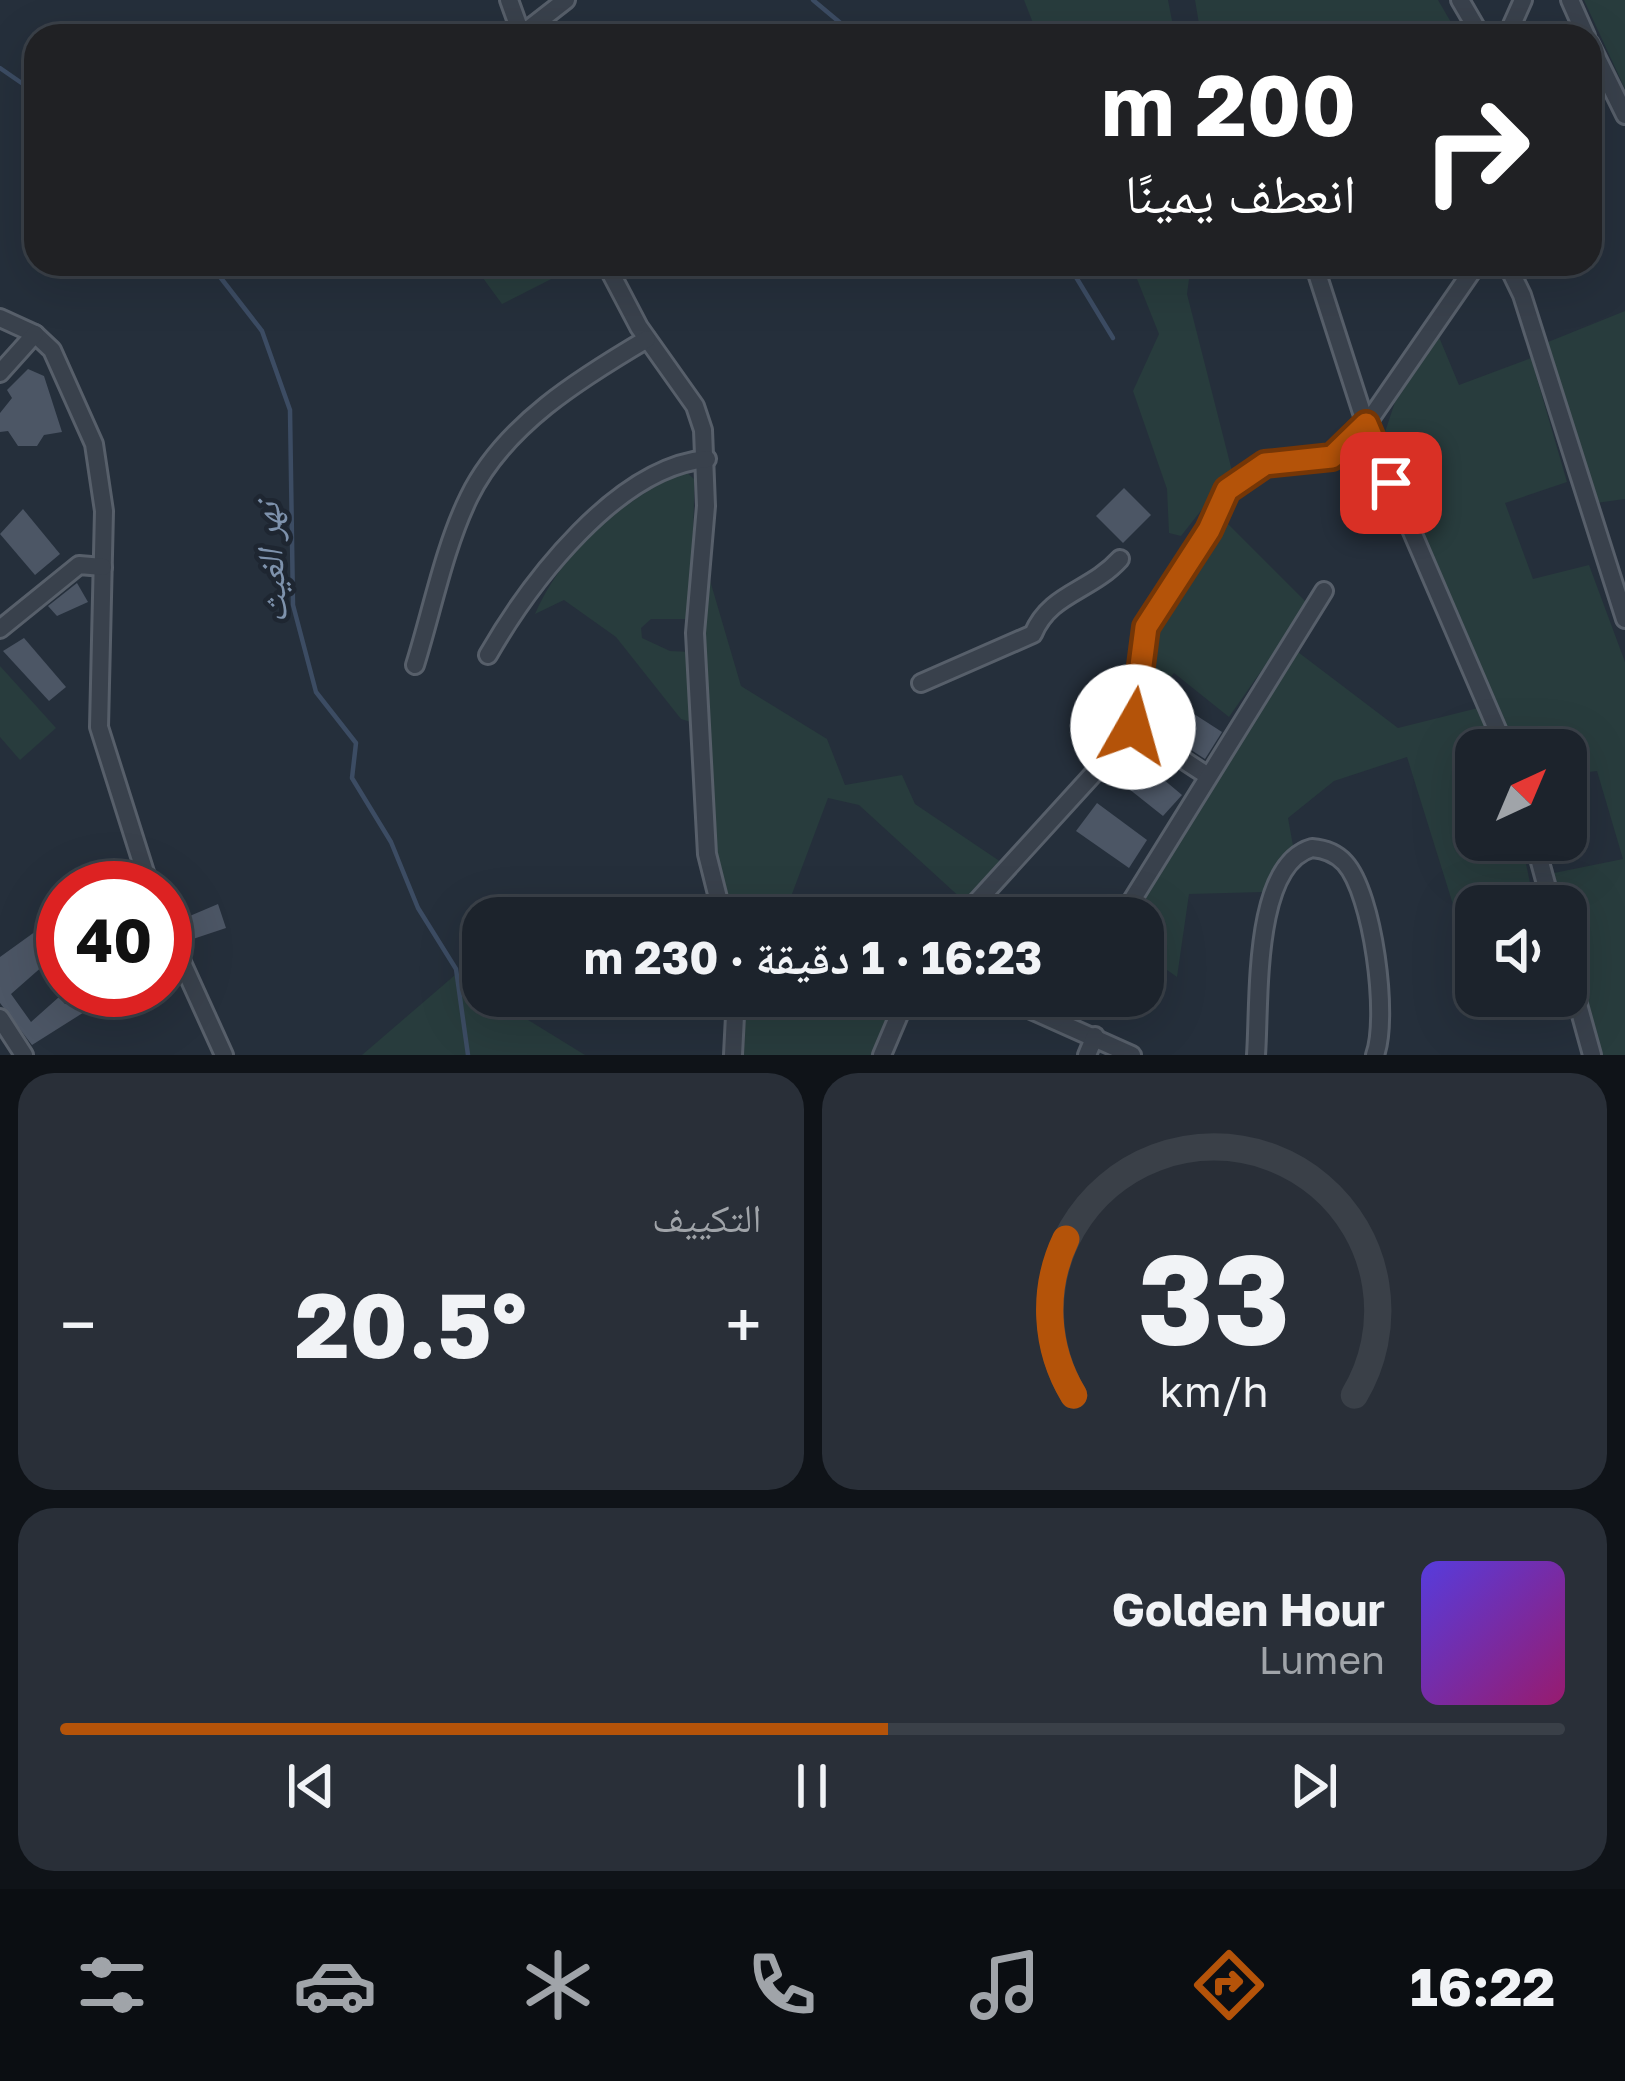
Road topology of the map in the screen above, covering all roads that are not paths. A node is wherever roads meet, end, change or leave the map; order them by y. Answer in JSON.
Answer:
{"nodes":[{"id":1,"x":566,"y":0,"type":"edge"},
{"id":2,"x":535,"y":24,"type":"edge"},
{"id":3,"x":1602,"y":68,"type":"edge"},
{"id":4,"x":1625,"y":115,"type":"edge"},
{"id":5,"x":613,"y":276,"type":"edge"},
{"id":6,"x":1317,"y":276,"type":"edge"},
{"id":7,"x":1469,"y":276,"type":"edge"},
{"id":8,"x":1513,"y":276,"type":"edge"},
{"id":9,"x":0,"y":318,"type":"edge"},
{"id":10,"x":35,"y":334,"type":"junction"},
{"id":11,"x":647,"y":339,"type":"junction"},
{"id":12,"x":0,"y":373,"type":"edge"},
{"id":13,"x":1366,"y":424,"type":"junction"},
{"id":14,"x":707,"y":459,"type":"junction"},
{"id":15,"x":1120,"y":559,"type":"dead end"},
{"id":16,"x":103,"y":567,"type":"junction"},
{"id":17,"x":1324,"y":591,"type":"dead end"},
{"id":18,"x":1625,"y":619,"type":"edge"},
{"id":19,"x":0,"y":629,"type":"edge"},
{"id":20,"x":488,"y":655,"type":"dead end"},
{"id":21,"x":415,"y":665,"type":"dead end"},
{"id":22,"x":921,"y":683,"type":"dead end"},
{"id":23,"x":1133,"y":727,"type":"junction"},
{"id":24,"x":1497,"y":729,"type":"edge"},
{"id":25,"x":1208,"y":776,"type":"junction"},
{"id":26,"x":141,"y":861,"type":"edge"},
{"id":27,"x":718,"y":897,"type":"edge"},
{"id":28,"x":981,"y":897,"type":"edge"},
{"id":29,"x":1134,"y":897,"type":"edge"},
{"id":30,"x":192,"y":984,"type":"edge"},
{"id":31,"x":735,"y":1017,"type":"edge"},
{"id":32,"x":899,"y":1017,"type":"edge"},
{"id":33,"x":1581,"y":1017,"type":"edge"},
{"id":34,"x":0,"y":1018,"type":"edge"},
{"id":35,"x":1057,"y":1018,"type":"edge"},
{"id":36,"x":1095,"y":1036,"type":"junction"},
{"id":37,"x":24,"y":1055,"type":"edge"},
{"id":38,"x":224,"y":1055,"type":"edge"},
{"id":39,"x":734,"y":1055,"type":"edge"},
{"id":40,"x":882,"y":1055,"type":"edge"},
{"id":41,"x":1088,"y":1055,"type":"edge"},
{"id":42,"x":1132,"y":1055,"type":"edge"},
{"id":43,"x":1256,"y":1055,"type":"edge"},
{"id":44,"x":1375,"y":1055,"type":"edge"},
{"id":45,"x":1592,"y":1055,"type":"edge"}],
"edges":[{"from":1,"to":2,"type":"street"},
{"from":3,"to":4,"type":"street"},
{"from":5,"to":11,"type":"street"},
{"from":6,"to":13,"type":"street"},
{"from":7,"to":13,"type":"street"},
{"from":8,"to":18,"type":"street"},
{"from":9,"to":10,"type":"street"},
{"from":10,"to":12,"type":"street"},
{"from":10,"to":16,"type":"street"},
{"from":11,"to":14,"type":"street"},
{"from":11,"to":21,"type":"street"},
{"from":13,"to":23,"type":"street"},
{"from":13,"to":24,"type":"street"},
{"from":14,"to":20,"type":"street"},
{"from":14,"to":27,"type":"street"},
{"from":15,"to":22,"type":"street"},
{"from":16,"to":19,"type":"street"},
{"from":16,"to":26,"type":"street"},
{"from":17,"to":25,"type":"street"},
{"from":23,"to":25,"type":"street"},
{"from":23,"to":28,"type":"street"},
{"from":25,"to":29,"type":"street"},
{"from":30,"to":38,"type":"street"},
{"from":31,"to":39,"type":"street"},
{"from":32,"to":40,"type":"street"},
{"from":33,"to":45,"type":"street"},
{"from":34,"to":37,"type":"street"},
{"from":35,"to":36,"type":"street"},
{"from":36,"to":41,"type":"street"},
{"from":36,"to":42,"type":"street"},
{"from":43,"to":44,"type":"street"}]}
